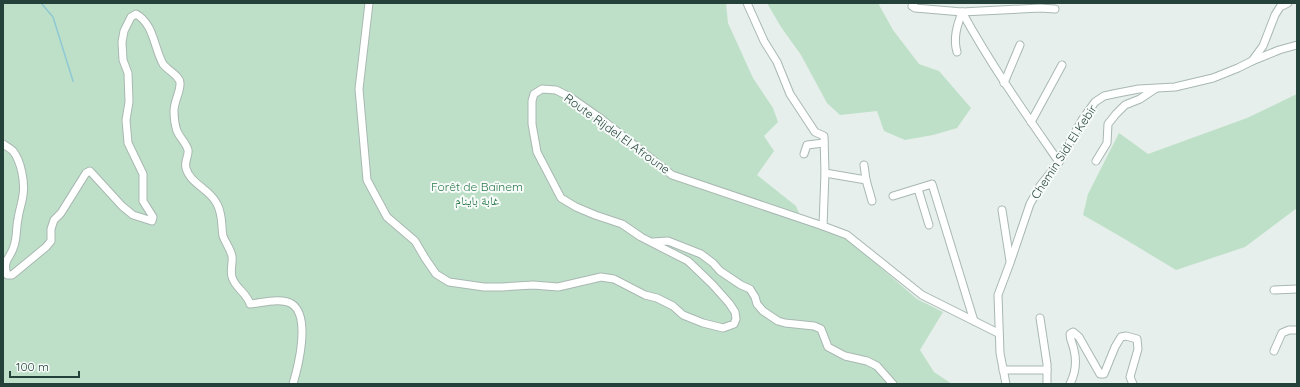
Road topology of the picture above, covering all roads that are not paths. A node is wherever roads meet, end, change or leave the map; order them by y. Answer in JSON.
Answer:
{"nodes":[{"id":1,"x":369,"y":3,"type":"edge"},
{"id":2,"x":747,"y":3,"type":"edge"},
{"id":3,"x":914,"y":3,"type":"edge"},
{"id":4,"x":1288,"y":3,"type":"edge"},
{"id":5,"x":1055,"y":9,"type":"dead end"},
{"id":6,"x":962,"y":12,"type":"junction"},
{"id":7,"x":1020,"y":45,"type":"dead end"},
{"id":8,"x":1297,"y":46,"type":"edge"},
{"id":9,"x":957,"y":52,"type":"dead end"},
{"id":10,"x":1252,"y":61,"type":"junction"},
{"id":11,"x":1062,"y":65,"type":"dead end"},
{"id":12,"x":1004,"y":83,"type":"junction"},
{"id":13,"x":1155,"y":89,"type":"junction"},
{"id":14,"x":1032,"y":122,"type":"junction"},
{"id":15,"x":824,"y":143,"type":"junction"},
{"id":16,"x":3,"y":144,"type":"edge"},
{"id":17,"x":804,"y":154,"type":"dead end"},
{"id":18,"x":1096,"y":161,"type":"dead end"},
{"id":19,"x":1059,"y":162,"type":"junction"},
{"id":20,"x":864,"y":165,"type":"dead end"},
{"id":21,"x":825,"y":173,"type":"junction"},
{"id":22,"x":866,"y":180,"type":"junction"},
{"id":23,"x":918,"y":189,"type":"junction"},
{"id":24,"x":893,"y":196,"type":"dead end"},
{"id":25,"x":872,"y":201,"type":"dead end"},
{"id":26,"x":1002,"y":210,"type":"dead end"},
{"id":27,"x":929,"y":224,"type":"dead end"},
{"id":28,"x":823,"y":226,"type":"junction"},
{"id":29,"x":652,"y":242,"type":"junction"},
{"id":30,"x":1010,"y":263,"type":"junction"},
{"id":31,"x":1297,"y":289,"type":"edge"},
{"id":32,"x":1274,"y":290,"type":"dead end"},
{"id":33,"x":1040,"y":318,"type":"dead end"},
{"id":34,"x":974,"y":321,"type":"junction"},
{"id":35,"x":1297,"y":330,"type":"edge"},
{"id":36,"x":998,"y":333,"type":"junction"},
{"id":37,"x":1274,"y":352,"type":"dead end"},
{"id":38,"x":1003,"y":370,"type":"junction"},
{"id":39,"x":1046,"y":370,"type":"junction"},
{"id":40,"x":293,"y":384,"type":"edge"},
{"id":41,"x":893,"y":384,"type":"edge"},
{"id":42,"x":1006,"y":384,"type":"edge"},
{"id":43,"x":1047,"y":384,"type":"edge"},
{"id":44,"x":1070,"y":384,"type":"edge"},
{"id":45,"x":1133,"y":384,"type":"edge"}],
"edges":[{"from":1,"to":29,"type":"street","name":"Route Rijdel El Afroune"},
{"from":2,"to":15,"type":"street"},
{"from":3,"to":6,"type":"street"},
{"from":4,"to":10,"type":"street","name":"Chemin Sidi El Kebir"},
{"from":5,"to":6,"type":"street"},
{"from":6,"to":9,"type":"street"},
{"from":6,"to":12,"type":"street"},
{"from":7,"to":12,"type":"street"},
{"from":8,"to":10,"type":"street"},
{"from":10,"to":13,"type":"street","name":"Chemin Sidi El Kebir"},
{"from":11,"to":14,"type":"street"},
{"from":12,"to":14,"type":"street"},
{"from":13,"to":18,"type":"street"},
{"from":13,"to":19,"type":"street","name":"Chemin Sidi El Kebir"},
{"from":14,"to":19,"type":"street"},
{"from":15,"to":17,"type":"street"},
{"from":15,"to":21,"type":"street"},
{"from":16,"to":40,"type":"street"},
{"from":19,"to":30,"type":"street","name":"Chemin Sidi El Kebir"},
{"from":20,"to":22,"type":"street"},
{"from":21,"to":22,"type":"street"},
{"from":21,"to":28,"type":"street"},
{"from":22,"to":25,"type":"street"},
{"from":23,"to":24,"type":"street"},
{"from":23,"to":27,"type":"street"},
{"from":23,"to":34,"type":"street"},
{"from":26,"to":30,"type":"street"},
{"from":28,"to":29,"type":"street","name":"Route Rijdel El Afroune"},
{"from":28,"to":34,"type":"street"},
{"from":29,"to":41,"type":"street"},
{"from":30,"to":36,"type":"street","name":"Chemin Sidi El Kebir"},
{"from":31,"to":32,"type":"street"},
{"from":33,"to":39,"type":"street"},
{"from":34,"to":36,"type":"street"},
{"from":35,"to":37,"type":"street"},
{"from":36,"to":38,"type":"street","name":"Chemin Sidi El Kebir"},
{"from":38,"to":39,"type":"street"},
{"from":38,"to":42,"type":"street","name":"Chemin Sidi El Kebir"},
{"from":39,"to":43,"type":"street"},
{"from":44,"to":45,"type":"street"}]}
